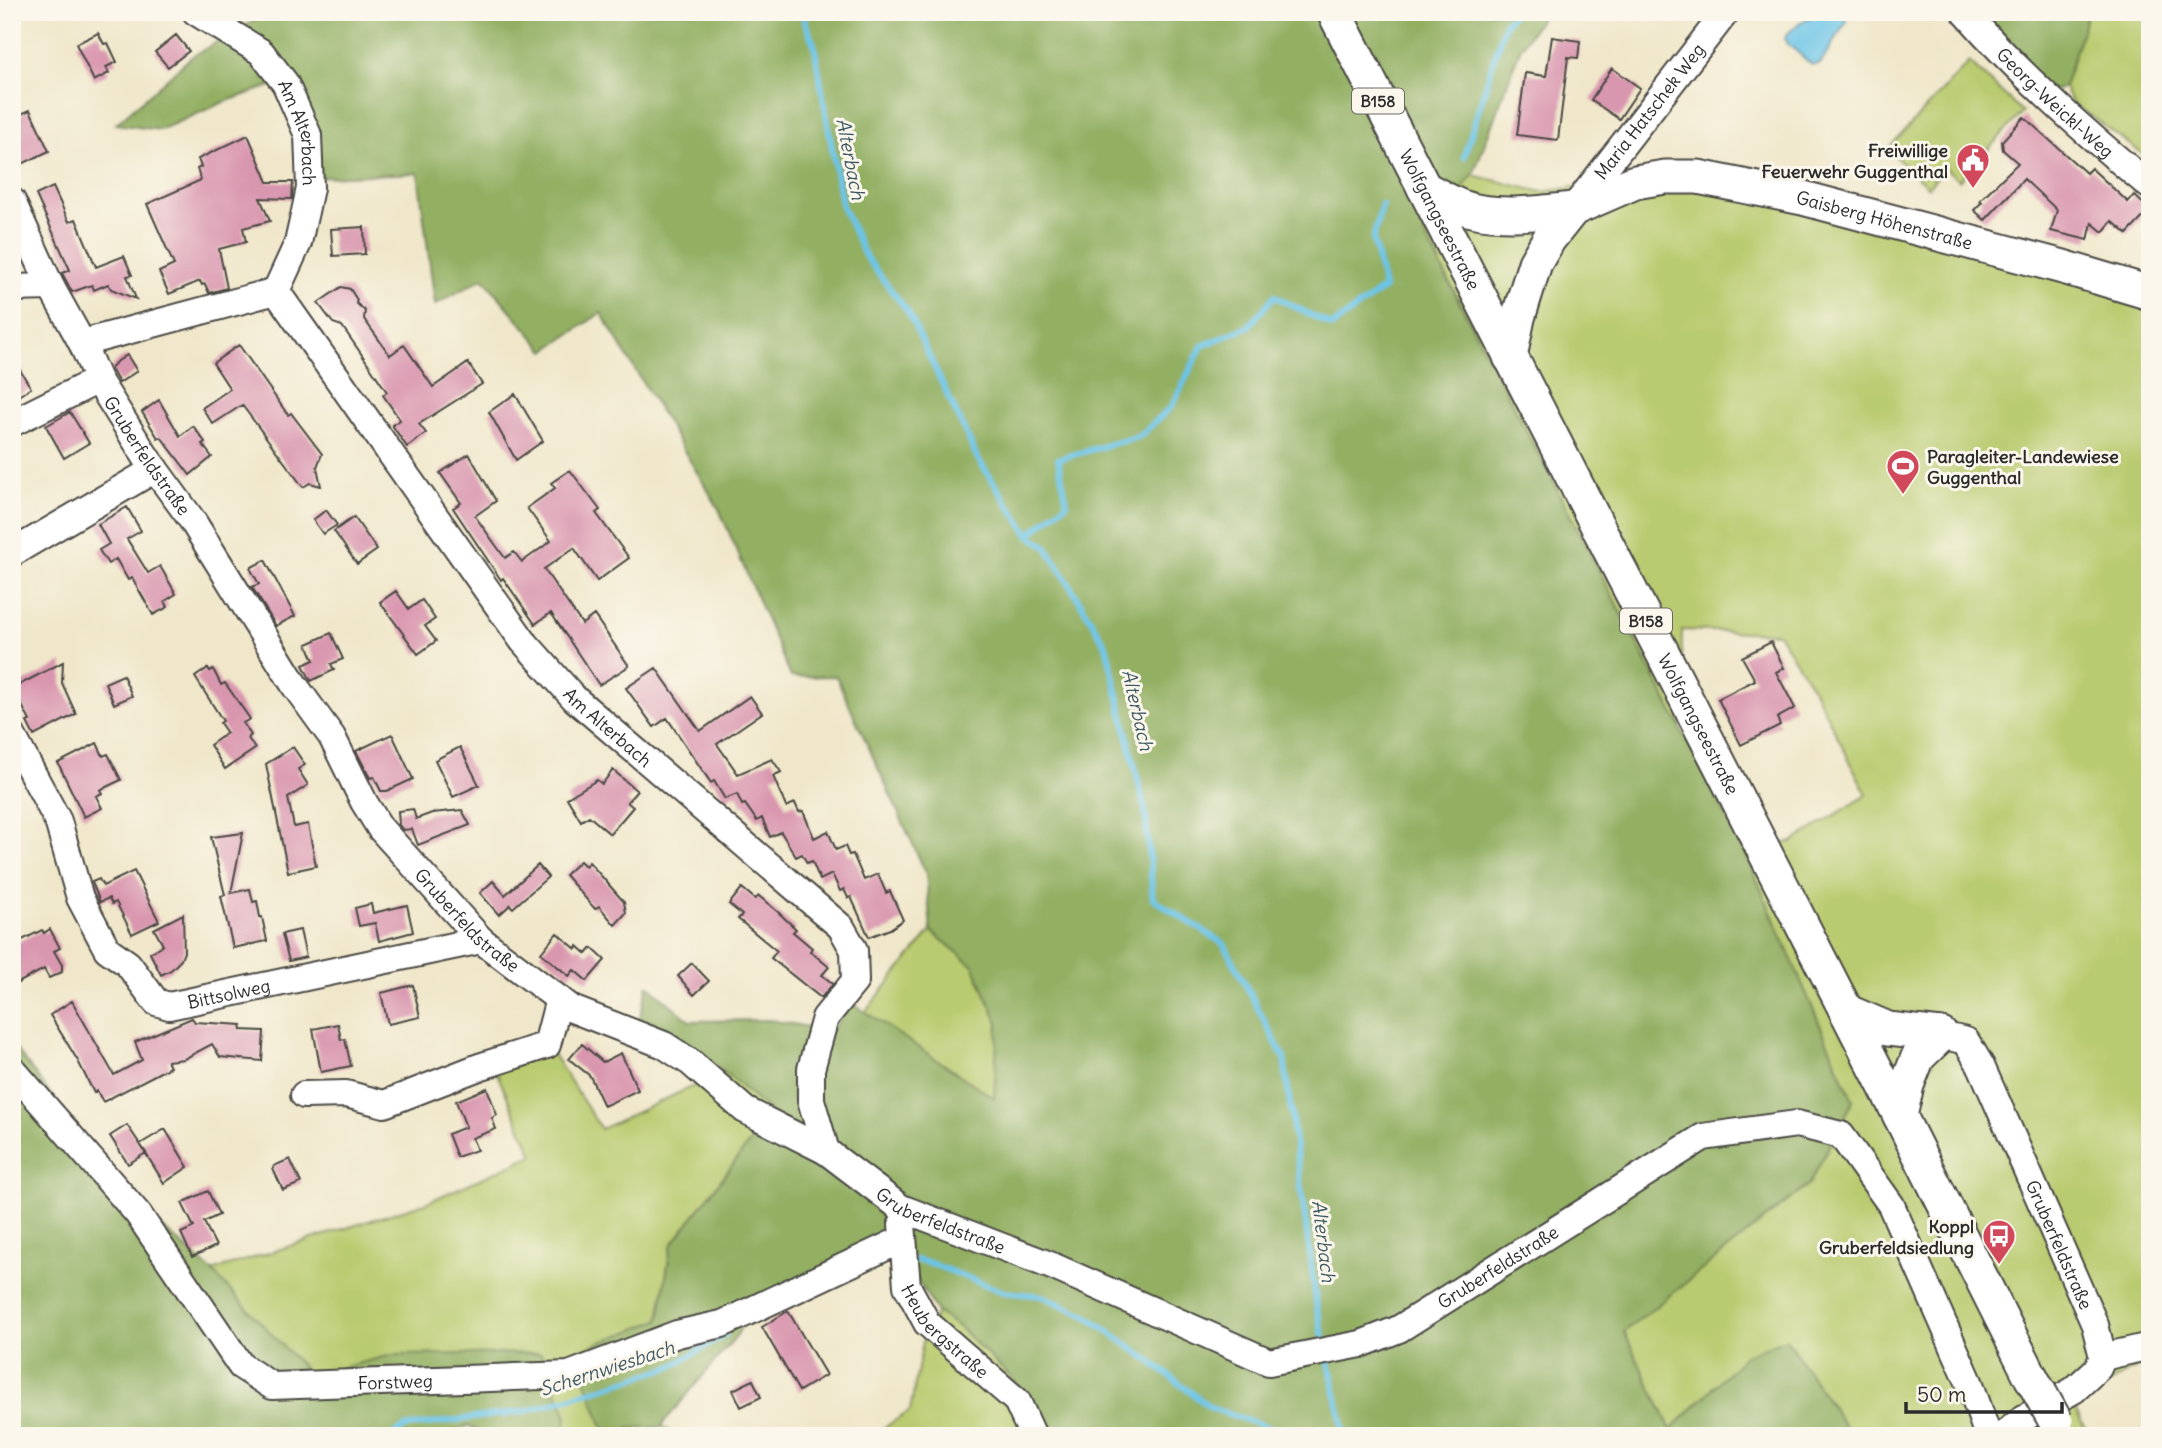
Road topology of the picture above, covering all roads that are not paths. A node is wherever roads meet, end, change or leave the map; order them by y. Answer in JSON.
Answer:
{"nodes":[{"id":1,"x":196,"y":12,"type":"edge"},
{"id":2,"x":1334,"y":12,"type":"edge"},
{"id":3,"x":1726,"y":12,"type":"edge"},
{"id":4,"x":1965,"y":12,"type":"edge"},
{"id":5,"x":2150,"y":186,"type":"edge"},
{"id":6,"x":1424,"y":188,"type":"junction"},
{"id":7,"x":12,"y":201,"type":"edge"},
{"id":8,"x":1573,"y":209,"type":"junction"},
{"id":9,"x":51,"y":287,"type":"junction"},
{"id":10,"x":12,"y":288,"type":"edge"},
{"id":11,"x":276,"y":291,"type":"junction"},
{"id":12,"x":2150,"y":293,"type":"edge"},
{"id":13,"x":82,"y":343,"type":"junction"},
{"id":14,"x":1510,"y":356,"type":"junction"},
{"id":15,"x":98,"y":380,"type":"junction"},
{"id":16,"x":12,"y":423,"type":"edge"},
{"id":17,"x":155,"y":469,"type":"junction"},
{"id":18,"x":12,"y":553,"type":"edge"},
{"id":19,"x":12,"y":735,"type":"edge"},
{"id":20,"x":481,"y":940,"type":"junction"},
{"id":21,"x":559,"y":999,"type":"junction"},
{"id":22,"x":1846,"y":1011,"type":"junction"},
{"id":23,"x":1941,"y":1035,"type":"junction"},
{"id":24,"x":12,"y":1069,"type":"edge"},
{"id":25,"x":304,"y":1095,"type":"dead end"},
{"id":26,"x":1900,"y":1116,"type":"junction"},
{"id":27,"x":826,"y":1151,"type":"junction"},
{"id":28,"x":901,"y":1208,"type":"junction"},
{"id":29,"x":902,"y":1239,"type":"junction"},
{"id":30,"x":2150,"y":1346,"type":"edge"},
{"id":31,"x":2103,"y":1357,"type":"junction"},
{"id":32,"x":2060,"y":1429,"type":"edge"},
{"id":33,"x":1033,"y":1436,"type":"edge"},
{"id":34,"x":1988,"y":1436,"type":"edge"},
{"id":35,"x":2002,"y":1436,"type":"edge"}],
"edges":[{"from":1,"to":11,"type":"street","name":"Am Alterbach"},
{"from":2,"to":6,"type":"main road","name":"Wolfgangseestraße","number":"B158"},
{"from":3,"to":8,"type":"street","name":"Maria Hatschek Weg"},
{"from":4,"to":5,"type":"street","name":"Georg-Weickl-Weg"},
{"from":6,"to":8,"type":"main road"},
{"from":6,"to":14,"type":"main road","name":"Wolfgangseestraße","number":"B158"},
{"from":7,"to":9,"type":"street","name":"Gruberfeldstraße"},
{"from":8,"to":12,"type":"main road","name":"Gaisberg Höhenstraße"},
{"from":8,"to":14,"type":"main road","name":"Gaisberg Höhenstraße"},
{"from":9,"to":10,"type":"street"},
{"from":9,"to":13,"type":"street","name":"Gruberfeldstraße"},
{"from":11,"to":13,"type":"street"},
{"from":11,"to":27,"type":"street","name":"Am Alterbach"},
{"from":13,"to":15,"type":"street","name":"Gruberfeldstraße"},
{"from":14,"to":22,"type":"main road","name":"Wolfgangseestraße","number":"B158"},
{"from":15,"to":16,"type":"street"},
{"from":15,"to":17,"type":"street","name":"Gruberfeldstraße"},
{"from":17,"to":18,"type":"street"},
{"from":17,"to":20,"type":"street","name":"Gruberfeldstraße"},
{"from":19,"to":20,"type":"street","name":"Bittsolweg"},
{"from":20,"to":21,"type":"street","name":"Gruberfeldstraße"},
{"from":21,"to":25,"type":"street"},
{"from":21,"to":27,"type":"street","name":"Gruberfeldstraße"},
{"from":22,"to":23,"type":"main road"},
{"from":22,"to":26,"type":"main road","name":"Wolfgangseestraße","number":"B158"},
{"from":23,"to":26,"type":"main road"},
{"from":23,"to":31,"type":"street","name":"Gruberfeldstraße"},
{"from":24,"to":29,"type":"street","name":"Forstweg"},
{"from":26,"to":32,"type":"main road","name":"Wolfgangseestraße","number":"B158","bridge":true},
{"from":27,"to":28,"type":"street","name":"Gruberfeldstraße"},
{"from":28,"to":29,"type":"street","name":"Heubergstraße"},
{"from":28,"to":34,"type":"street","name":"Gruberfeldstraße"},
{"from":29,"to":33,"type":"street","name":"Heubergstraße"},
{"from":30,"to":31,"type":"street"},
{"from":31,"to":35,"type":"street"}]}
